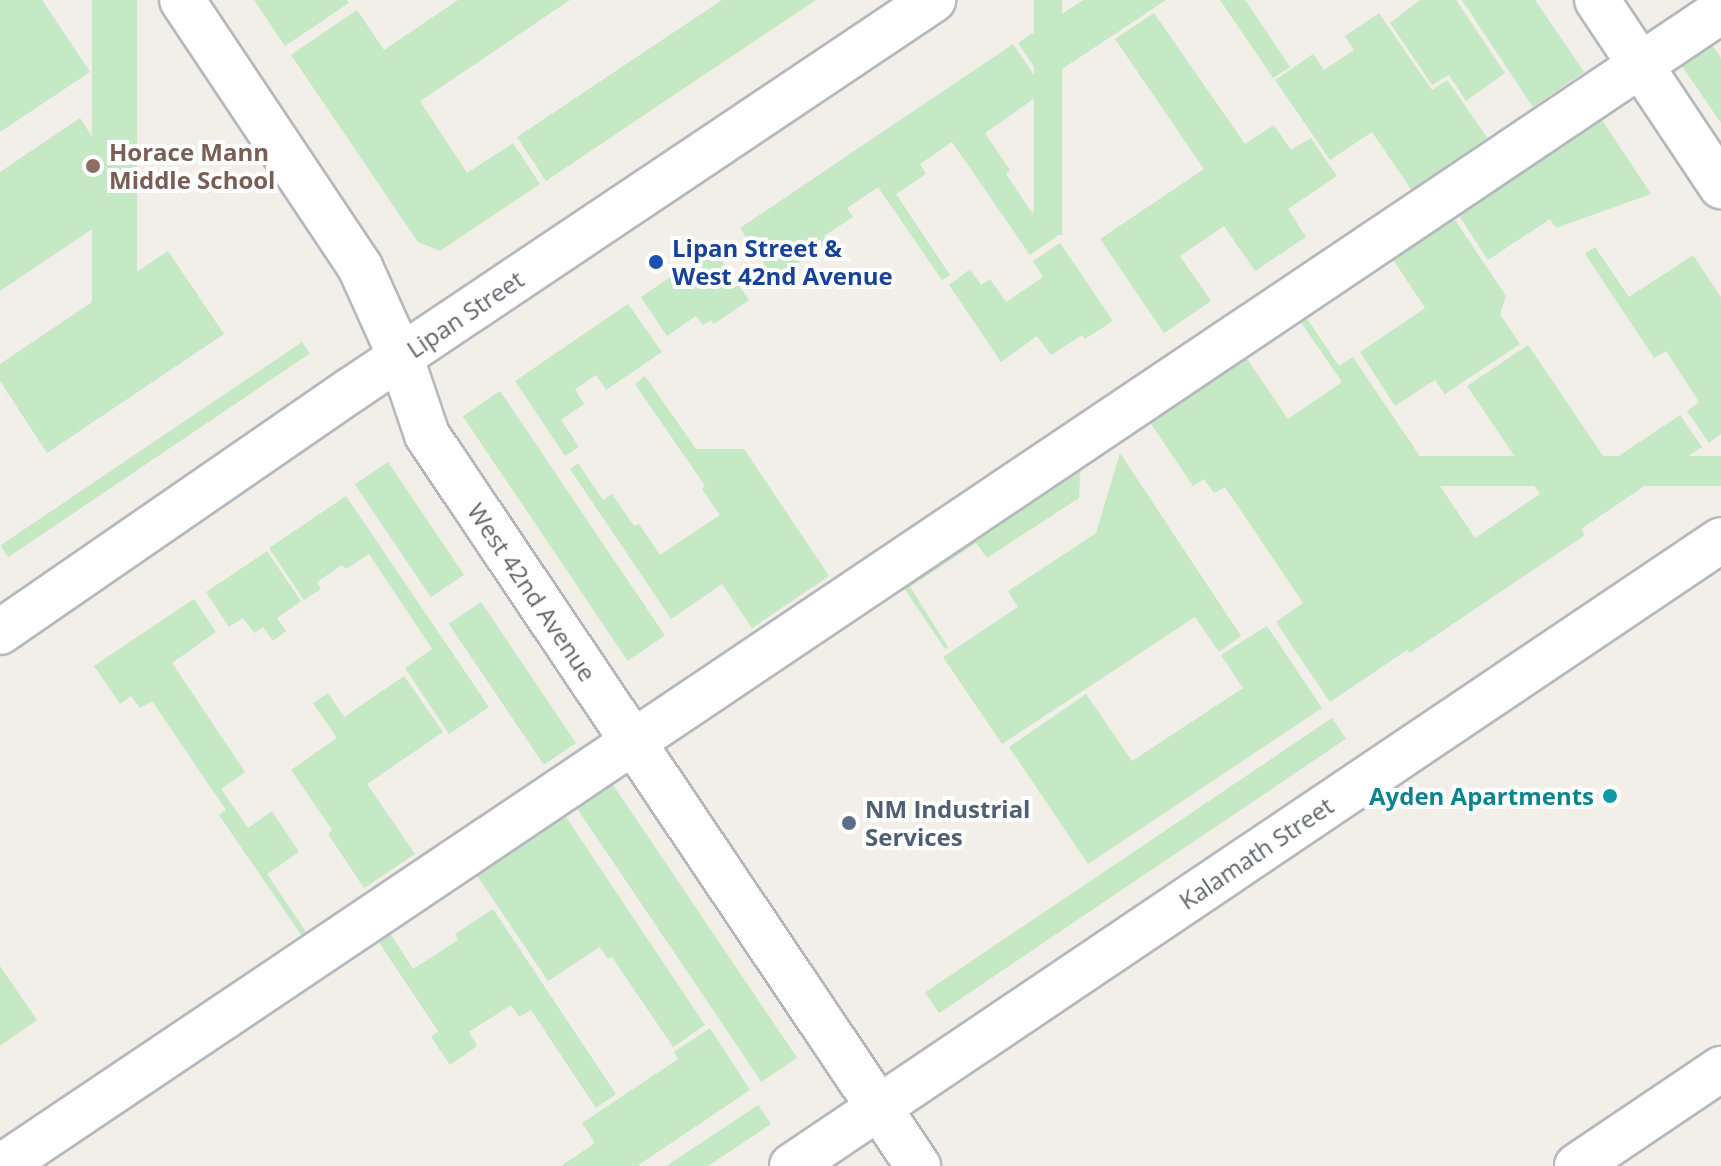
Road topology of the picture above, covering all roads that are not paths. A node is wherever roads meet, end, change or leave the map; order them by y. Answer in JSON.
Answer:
{"nodes":[{"id":1,"x":182,"y":0,"type":"edge"},
{"id":2,"x":933,"y":0,"type":"edge"},
{"id":3,"x":1597,"y":0,"type":"edge"},
{"id":4,"x":1721,"y":11,"type":"edge"},
{"id":5,"x":1640,"y":65,"type":"junction"},
{"id":6,"x":1721,"y":186,"type":"edge"},
{"id":7,"x":401,"y":358,"type":"junction"},
{"id":8,"x":1721,"y":540,"type":"edge"},
{"id":9,"x":0,"y":632,"type":"edge"},
{"id":10,"x":633,"y":742,"type":"junction"},
{"id":11,"x":1721,"y":1069,"type":"edge"},
{"id":12,"x":878,"y":1108,"type":"junction"},
{"id":13,"x":2,"y":1166,"type":"edge"},
{"id":14,"x":792,"y":1166,"type":"edge"},
{"id":15,"x":918,"y":1166,"type":"edge"},
{"id":16,"x":1577,"y":1166,"type":"edge"}],
"edges":[{"from":1,"to":7,"type":"street","name":"West 42nd Avenue"},
{"from":2,"to":7,"type":"street","name":"Lipan Street"},
{"from":3,"to":5,"type":"street"},
{"from":4,"to":5,"type":"street"},
{"from":5,"to":6,"type":"street"},
{"from":5,"to":10,"type":"street"},
{"from":7,"to":9,"type":"street","name":"Lipan Street"},
{"from":7,"to":10,"type":"street","name":"West 42nd Avenue"},
{"from":8,"to":12,"type":"street","name":"Kalamath Street"},
{"from":10,"to":12,"type":"street","name":"West 42nd Avenue"},
{"from":10,"to":13,"type":"street"},
{"from":11,"to":16,"type":"street"},
{"from":12,"to":14,"type":"street","name":"Kalamath Street"},
{"from":12,"to":15,"type":"street","name":"West 42nd Avenue"}]}
